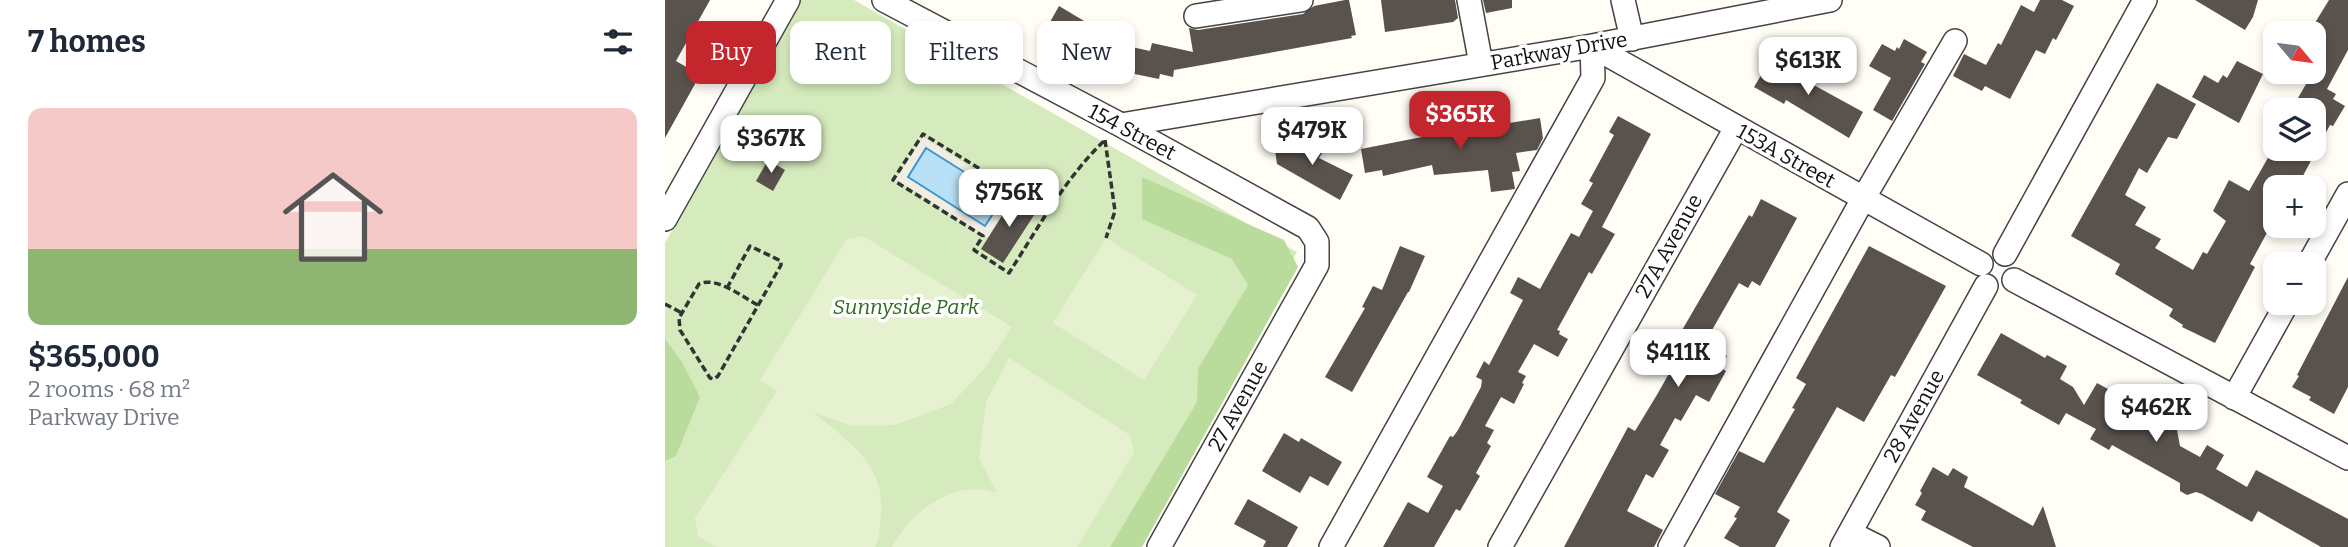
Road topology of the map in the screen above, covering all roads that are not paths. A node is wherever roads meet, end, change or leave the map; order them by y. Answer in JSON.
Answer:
{"nodes":[{"id":1,"x":787,"y":0,"type":"edge"},
{"id":2,"x":884,"y":0,"type":"edge"},
{"id":3,"x":1469,"y":0,"type":"edge"},
{"id":4,"x":1623,"y":0,"type":"edge"},
{"id":5,"x":1830,"y":0,"type":"edge"},
{"id":6,"x":2145,"y":0,"type":"edge"},
{"id":7,"x":1289,"y":1,"type":"edge"},
{"id":8,"x":1196,"y":16,"type":"dead end"},
{"id":9,"x":1632,"y":38,"type":"junction"},
{"id":10,"x":1955,"y":41,"type":"dead end"},
{"id":11,"x":1592,"y":46,"type":"junction"},
{"id":12,"x":1481,"y":64,"type":"junction"},
{"id":13,"x":1121,"y":125,"type":"junction"},
{"id":14,"x":1736,"y":128,"type":"junction"},
{"id":15,"x":2348,"y":194,"type":"edge"},
{"id":16,"x":1863,"y":199,"type":"junction"},
{"id":17,"x":665,"y":219,"type":"edge"},
{"id":18,"x":2316,"y":252,"type":"edge"},
{"id":19,"x":2005,"y":254,"type":"junction"},
{"id":20,"x":1317,"y":265,"type":"joint"},
{"id":21,"x":1983,"y":275,"type":"junction"},
{"id":22,"x":2014,"y":280,"type":"junction"},
{"id":23,"x":2280,"y":315,"type":"edge"},
{"id":24,"x":2234,"y":398,"type":"junction"},
{"id":25,"x":2348,"y":458,"type":"edge"},
{"id":26,"x":1846,"y":540,"type":"edge"},
{"id":27,"x":1159,"y":547,"type":"edge"},
{"id":28,"x":1331,"y":547,"type":"edge"},
{"id":29,"x":1500,"y":547,"type":"edge"},
{"id":30,"x":1670,"y":547,"type":"edge"},
{"id":31,"x":1878,"y":547,"type":"edge"}],
"edges":[{"from":1,"to":17,"type":"street"},
{"from":2,"to":13,"type":"street","name":"154 Street"},
{"from":3,"to":12,"type":"street"},
{"from":4,"to":9,"type":"street"},
{"from":5,"to":9,"type":"street","name":"Parkway Drive"},
{"from":6,"to":19,"type":"street"},
{"from":7,"to":8,"type":"street"},
{"from":9,"to":11,"type":"street","name":"Parkway Drive"},
{"from":10,"to":16,"type":"street"},
{"from":11,"to":12,"type":"street","name":"Parkway Drive"},
{"from":11,"to":14,"type":"street","name":"153A Street"},
{"from":11,"to":28,"type":"street"},
{"from":12,"to":13,"type":"street","name":"Parkway Drive"},
{"from":13,"to":20,"type":"street","name":"154 Street"},
{"from":14,"to":16,"type":"street","name":"153A Street"},
{"from":14,"to":29,"type":"street","name":"27A Avenue"},
{"from":15,"to":18,"type":"street"},
{"from":16,"to":21,"type":"street","name":"153A Street"},
{"from":16,"to":30,"type":"street"},
{"from":19,"to":21,"type":"street"},
{"from":19,"to":22,"type":"street"},
{"from":20,"to":27,"type":"street","name":"27 Avenue"},
{"from":21,"to":22,"type":"street"},
{"from":21,"to":26,"type":"street","name":"28 Avenue"},
{"from":22,"to":24,"type":"street"},
{"from":23,"to":24,"type":"street"},
{"from":24,"to":25,"type":"street"},
{"from":26,"to":31,"type":"street"}]}
